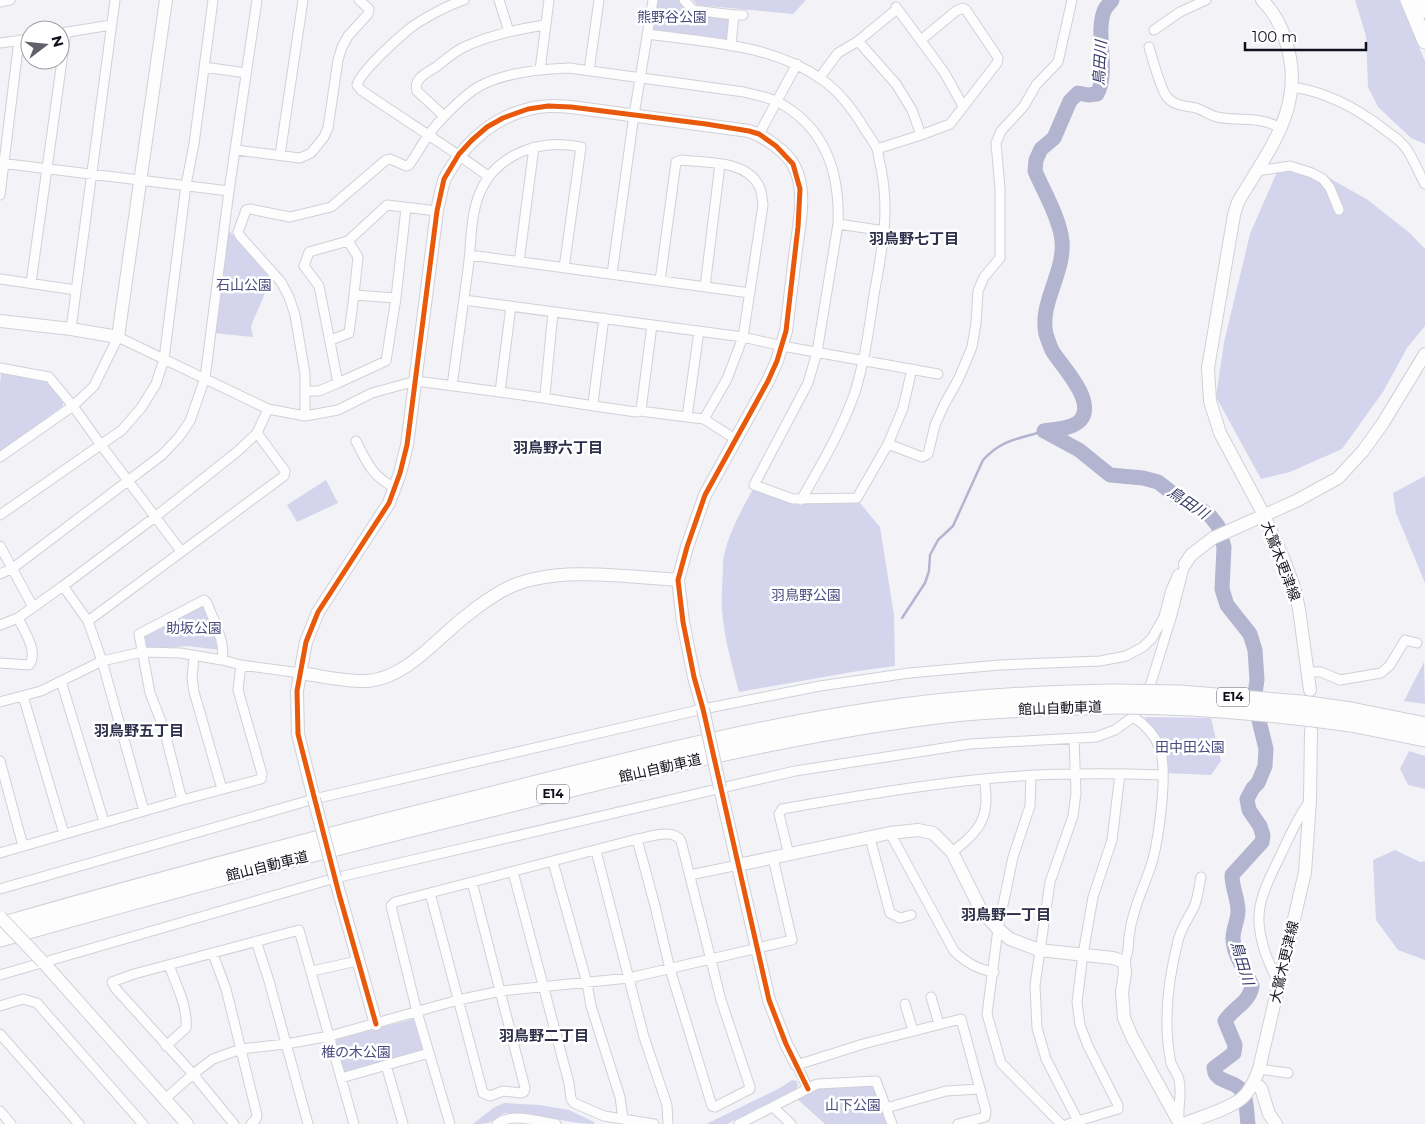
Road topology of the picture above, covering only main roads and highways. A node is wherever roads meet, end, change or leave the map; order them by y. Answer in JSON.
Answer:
{"nodes":[{"id":1,"x":1408,"y":0,"type":"edge"},
{"id":2,"x":1421,"y":0,"type":"edge"},
{"id":3,"x":1425,"y":10,"type":"edge"},
{"id":4,"x":1425,"y":41,"type":"edge"},
{"id":5,"x":1115,"y":699,"type":"junction"},
{"id":6,"x":1351,"y":717,"type":"junction"},
{"id":7,"x":1425,"y":718,"type":"edge"},
{"id":8,"x":1425,"y":725,"type":"edge"},
{"id":9,"x":1425,"y":740,"type":"edge"},
{"id":10,"x":0,"y":925,"type":"edge"},
{"id":11,"x":0,"y":939,"type":"edge"}],
"edges":[{"from":1,"to":4,"type":"highway"},
{"from":2,"to":3,"type":"highway"},
{"from":5,"to":6,"type":"highway","name":"館山自動車道","number":"E14","bridge":true},
{"from":5,"to":10,"type":"highway","name":"館山自動車道","number":"E14"},
{"from":5,"to":11,"type":"highway","name":"館山自動車道","number":"E14"},
{"from":6,"to":7,"type":"highway"},
{"from":6,"to":8,"type":"highway","name":"館山自動車道","number":"E14"},
{"from":6,"to":9,"type":"highway","name":"館山自動車道","number":"E14"}]}
